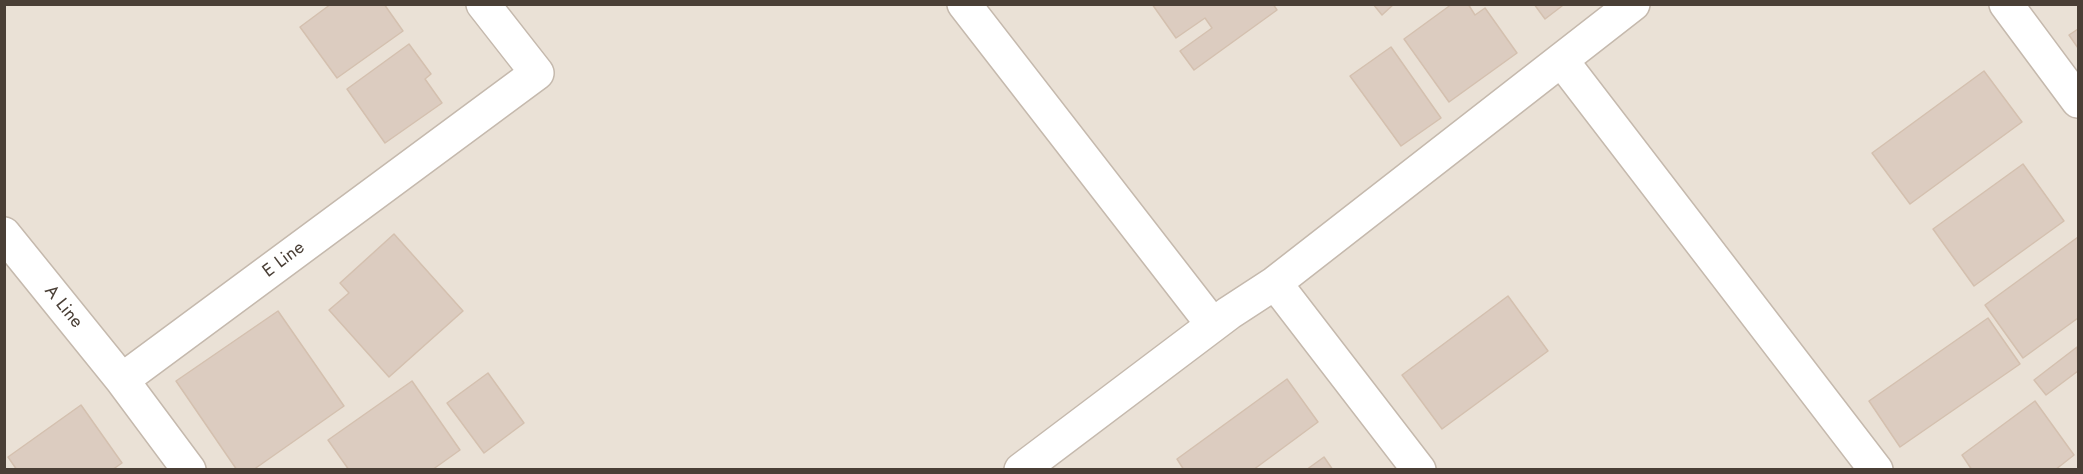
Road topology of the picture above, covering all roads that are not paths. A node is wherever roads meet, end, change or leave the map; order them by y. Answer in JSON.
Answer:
{"nodes":[{"id":1,"x":483,"y":4,"type":"edge"},
{"id":2,"x":964,"y":4,"type":"edge"},
{"id":3,"x":1633,"y":4,"type":"edge"},
{"id":4,"x":2006,"y":4,"type":"edge"},
{"id":5,"x":1562,"y":61,"type":"junction"},
{"id":6,"x":2079,"y":101,"type":"edge"},
{"id":7,"x":4,"y":234,"type":"edge"},
{"id":8,"x":1275,"y":283,"type":"junction"},
{"id":9,"x":1213,"y":325,"type":"junction"},
{"id":10,"x":122,"y":380,"type":"junction"},
{"id":11,"x":189,"y":470,"type":"edge"},
{"id":12,"x":1021,"y":470,"type":"edge"},
{"id":13,"x":1419,"y":470,"type":"edge"},
{"id":14,"x":1876,"y":470,"type":"edge"}],
"edges":[{"from":1,"to":10,"type":"street","name":"E Line"},
{"from":2,"to":9,"type":"street"},
{"from":3,"to":5,"type":"street"},
{"from":4,"to":6,"type":"street"},
{"from":5,"to":8,"type":"street"},
{"from":5,"to":14,"type":"street"},
{"from":7,"to":10,"type":"street","name":"A Line"},
{"from":8,"to":9,"type":"street"},
{"from":8,"to":13,"type":"street"},
{"from":9,"to":12,"type":"street"},
{"from":10,"to":11,"type":"street"}]}
